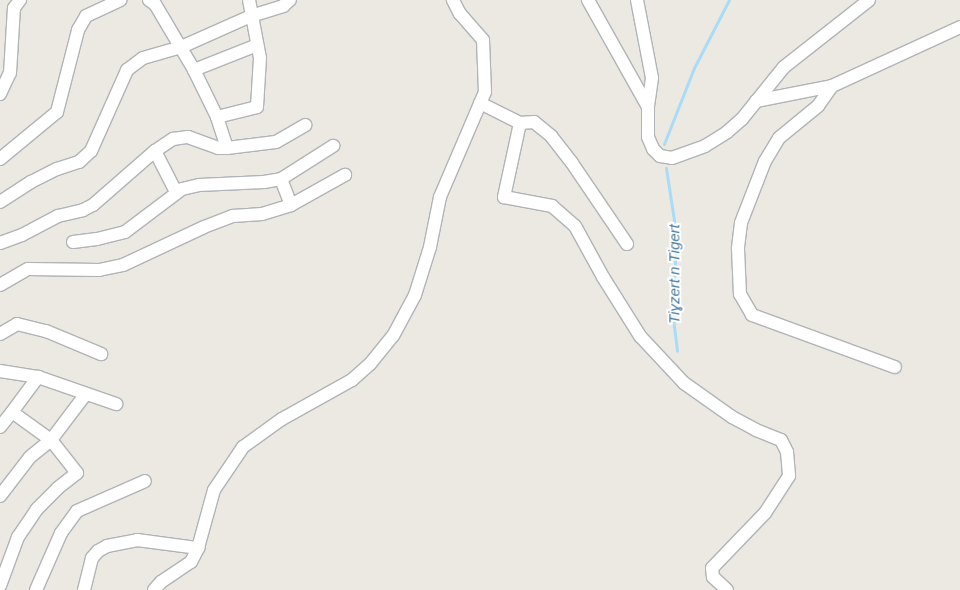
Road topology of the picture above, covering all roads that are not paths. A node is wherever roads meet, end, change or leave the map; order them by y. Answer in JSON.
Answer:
{"nodes":[{"id":1,"x":20,"y":0,"type":"edge"},
{"id":2,"x":121,"y":0,"type":"edge"},
{"id":3,"x":249,"y":0,"type":"edge"},
{"id":4,"x":290,"y":0,"type":"edge"},
{"id":5,"x":452,"y":0,"type":"edge"},
{"id":6,"x":588,"y":0,"type":"edge"},
{"id":7,"x":637,"y":0,"type":"edge"},
{"id":8,"x":869,"y":0,"type":"edge"},
{"id":9,"x":155,"y":1,"type":"edge"},
{"id":10,"x":250,"y":16,"type":"junction"},
{"id":11,"x":960,"y":27,"type":"edge"},
{"id":12,"x":257,"y":45,"type":"junction"},
{"id":13,"x":180,"y":48,"type":"junction"},
{"id":14,"x":194,"y":70,"type":"junction"},
{"id":15,"x":832,"y":86,"type":"junction"},
{"id":16,"x":0,"y":94,"type":"edge"},
{"id":17,"x":756,"y":101,"type":"junction"},
{"id":18,"x":480,"y":103,"type":"junction"},
{"id":19,"x":648,"y":107,"type":"junction"},
{"id":20,"x":217,"y":117,"type":"junction"},
{"id":21,"x":520,"y":122,"type":"junction"},
{"id":22,"x":306,"y":126,"type":"dead end"},
{"id":23,"x":333,"y":146,"type":"dead end"},
{"id":24,"x":228,"y":148,"type":"junction"},
{"id":25,"x":155,"y":151,"type":"junction"},
{"id":26,"x":0,"y":159,"type":"edge"},
{"id":27,"x":345,"y":175,"type":"dead end"},
{"id":28,"x":281,"y":179,"type":"junction"},
{"id":29,"x":176,"y":192,"type":"junction"},
{"id":30,"x":0,"y":202,"type":"edge"},
{"id":31,"x":291,"y":205,"type":"junction"},
{"id":32,"x":73,"y":242,"type":"dead end"},
{"id":33,"x":0,"y":243,"type":"edge"},
{"id":34,"x":627,"y":244,"type":"dead end"},
{"id":35,"x":0,"y":286,"type":"edge"},
{"id":36,"x":0,"y":334,"type":"edge"},
{"id":37,"x":100,"y":354,"type":"dead end"},
{"id":38,"x":895,"y":367,"type":"dead end"},
{"id":39,"x":0,"y":371,"type":"edge"},
{"id":40,"x":38,"y":377,"type":"junction"},
{"id":41,"x":85,"y":395,"type":"junction"},
{"id":42,"x":116,"y":404,"type":"dead end"},
{"id":43,"x":12,"y":412,"type":"junction"},
{"id":44,"x":0,"y":427,"type":"edge"},
{"id":45,"x":51,"y":440,"type":"junction"},
{"id":46,"x":145,"y":480,"type":"dead end"},
{"id":47,"x":0,"y":496,"type":"edge"},
{"id":48,"x":198,"y":548,"type":"junction"},
{"id":49,"x":0,"y":586,"type":"edge"},
{"id":50,"x":721,"y":588,"type":"edge"},
{"id":51,"x":36,"y":590,"type":"edge"},
{"id":52,"x":84,"y":590,"type":"edge"},
{"id":53,"x":154,"y":590,"type":"edge"}],
"edges":[{"from":1,"to":16,"type":"street"},
{"from":2,"to":26,"type":"street"},
{"from":3,"to":10,"type":"street"},
{"from":4,"to":10,"type":"street"},
{"from":5,"to":18,"type":"street"},
{"from":6,"to":19,"type":"street"},
{"from":7,"to":19,"type":"street"},
{"from":8,"to":17,"type":"street"},
{"from":9,"to":13,"type":"street"},
{"from":10,"to":12,"type":"street"},
{"from":10,"to":13,"type":"street"},
{"from":11,"to":15,"type":"street"},
{"from":12,"to":14,"type":"street"},
{"from":12,"to":20,"type":"street"},
{"from":13,"to":14,"type":"street"},
{"from":13,"to":30,"type":"street"},
{"from":14,"to":20,"type":"street"},
{"from":15,"to":17,"type":"street"},
{"from":15,"to":38,"type":"street"},
{"from":17,"to":19,"type":"street"},
{"from":18,"to":21,"type":"street"},
{"from":18,"to":48,"type":"street"},
{"from":20,"to":24,"type":"street"},
{"from":21,"to":34,"type":"street"},
{"from":21,"to":50,"type":"street"},
{"from":22,"to":24,"type":"street"},
{"from":23,"to":28,"type":"street"},
{"from":24,"to":25,"type":"street"},
{"from":25,"to":29,"type":"street"},
{"from":25,"to":33,"type":"street"},
{"from":27,"to":31,"type":"street"},
{"from":28,"to":29,"type":"street"},
{"from":28,"to":31,"type":"street"},
{"from":29,"to":32,"type":"street"},
{"from":31,"to":35,"type":"street"},
{"from":36,"to":37,"type":"street"},
{"from":39,"to":40,"type":"street"},
{"from":40,"to":41,"type":"street"},
{"from":40,"to":43,"type":"street"},
{"from":41,"to":42,"type":"street"},
{"from":41,"to":45,"type":"street"},
{"from":43,"to":44,"type":"street"},
{"from":43,"to":45,"type":"street"},
{"from":45,"to":47,"type":"street"},
{"from":45,"to":49,"type":"street"},
{"from":46,"to":51,"type":"street"},
{"from":48,"to":52,"type":"street"},
{"from":48,"to":53,"type":"street"}]}
